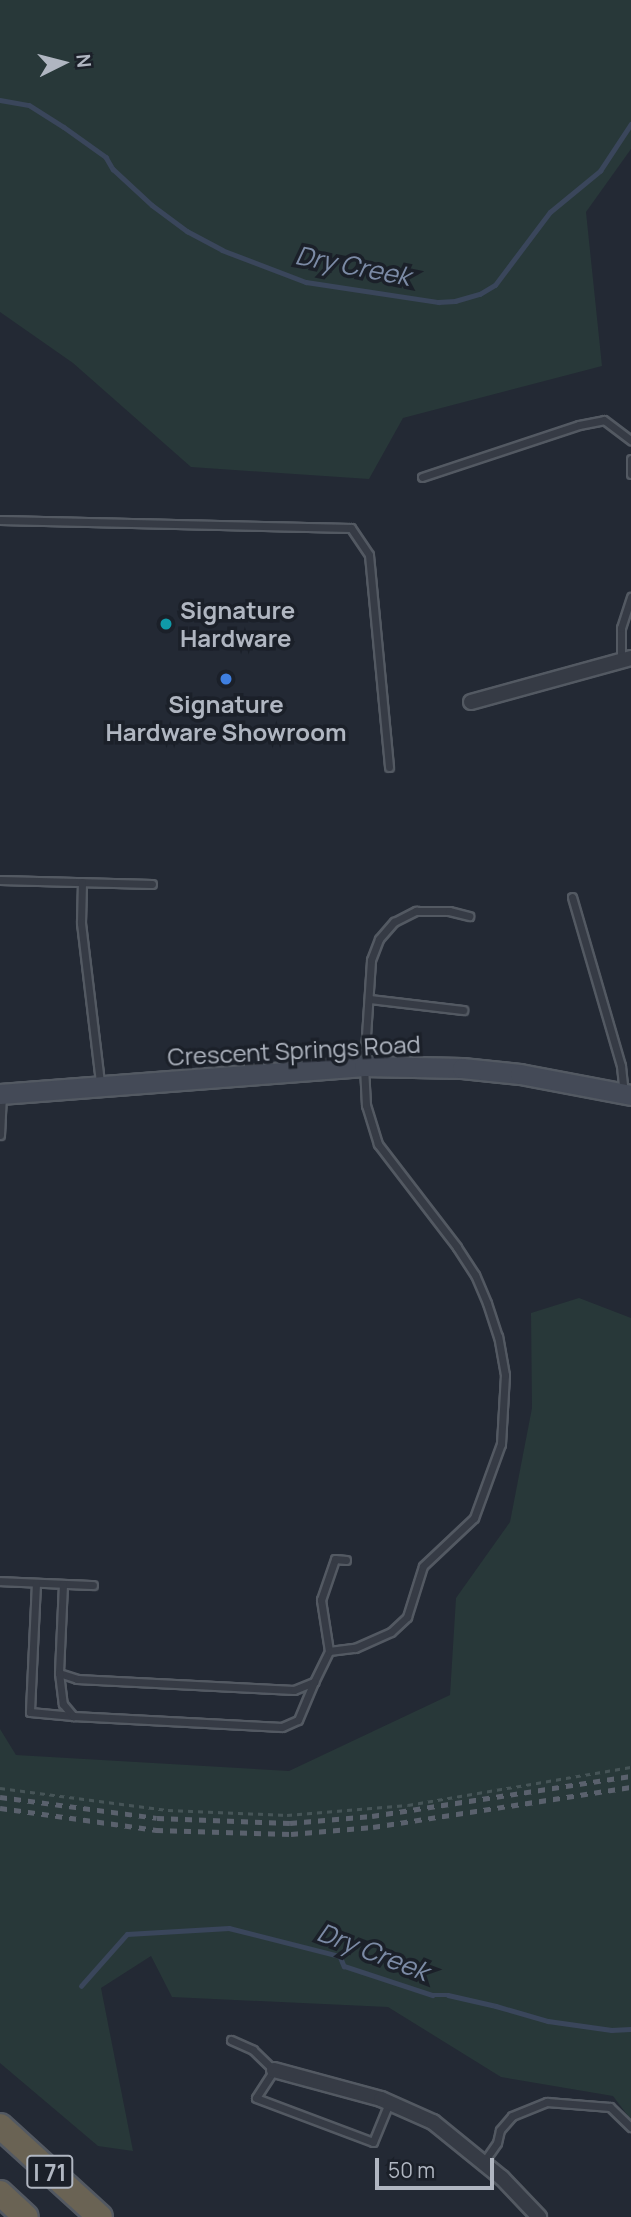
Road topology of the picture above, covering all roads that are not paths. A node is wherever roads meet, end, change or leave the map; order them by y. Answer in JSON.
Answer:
{"nodes":[{"id":1,"x":631,"y":440,"type":"edge"},
{"id":2,"x":631,"y":459,"type":"edge"},
{"id":3,"x":631,"y":474,"type":"edge"},
{"id":4,"x":422,"y":477,"type":"dead end"},
{"id":5,"x":0,"y":520,"type":"edge"},
{"id":6,"x":631,"y":597,"type":"edge"},
{"id":7,"x":626,"y":659,"type":"edge"},
{"id":8,"x":471,"y":702,"type":"dead end"},
{"id":9,"x":389,"y":767,"type":"dead end"},
{"id":10,"x":0,"y":880,"type":"edge"},
{"id":11,"x":82,"y":882,"type":"junction"},
{"id":12,"x":152,"y":884,"type":"dead end"},
{"id":13,"x":572,"y":897,"type":"dead end"},
{"id":14,"x":469,"y":916,"type":"dead end"},
{"id":15,"x":369,"y":999,"type":"junction"},
{"id":16,"x":463,"y":1010,"type":"dead end"},
{"id":17,"x":364,"y":1066,"type":"junction"},
{"id":18,"x":100,"y":1086,"type":"junction"},
{"id":19,"x":1,"y":1094,"type":"edge"},
{"id":20,"x":627,"y":1095,"type":"edge"},
{"id":21,"x":0,"y":1135,"type":"edge"},
{"id":22,"x":346,"y":1560,"type":"dead end"},
{"id":23,"x":0,"y":1581,"type":"edge"},
{"id":24,"x":36,"y":1583,"type":"junction"},
{"id":25,"x":62,"y":1584,"type":"junction"},
{"id":26,"x":93,"y":1585,"type":"dead end"},
{"id":27,"x":329,"y":1651,"type":"junction"},
{"id":28,"x":59,"y":1673,"type":"junction"},
{"id":29,"x":314,"y":1682,"type":"junction"},
{"id":30,"x":73,"y":1716,"type":"junction"},
{"id":31,"x":231,"y":2040,"type":"dead end"},
{"id":32,"x":274,"y":2070,"type":"junction"},
{"id":33,"x":389,"y":2102,"type":"junction"},
{"id":34,"x":0,"y":2126,"type":"edge"},
{"id":35,"x":631,"y":2127,"type":"edge"},
{"id":36,"x":483,"y":2163,"type":"junction"},
{"id":37,"x":0,"y":2193,"type":"edge"},
{"id":38,"x":26,"y":2217,"type":"edge"},
{"id":39,"x":100,"y":2217,"type":"edge"},
{"id":40,"x":538,"y":2217,"type":"edge"}],
"edges":[{"from":1,"to":4,"type":"lane"},
{"from":2,"to":3,"type":"lane"},
{"from":5,"to":9,"type":"lane"},
{"from":6,"to":7,"type":"lane"},
{"from":7,"to":8,"type":"street"},
{"from":10,"to":11,"type":"lane"},
{"from":11,"to":12,"type":"lane"},
{"from":11,"to":18,"type":"lane"},
{"from":13,"to":20,"type":"lane"},
{"from":14,"to":15,"type":"lane"},
{"from":15,"to":16,"type":"lane"},
{"from":15,"to":17,"type":"lane"},
{"from":17,"to":18,"type":"main road","name":"Crescent Springs Road"},
{"from":17,"to":20,"type":"main road","name":"Crescent Springs Road"},
{"from":17,"to":27,"type":"lane"},
{"from":18,"to":19,"type":"main road","name":"Crescent Springs Road"},
{"from":19,"to":21,"type":"lane"},
{"from":22,"to":27,"type":"lane"},
{"from":23,"to":24,"type":"lane"},
{"from":24,"to":25,"type":"lane"},
{"from":24,"to":30,"type":"lane"},
{"from":25,"to":26,"type":"lane"},
{"from":25,"to":28,"type":"lane"},
{"from":27,"to":29,"type":"lane"},
{"from":28,"to":29,"type":"lane"},
{"from":28,"to":30,"type":"lane"},
{"from":29,"to":30,"type":"lane"},
{"from":31,"to":32,"type":"lane"},
{"from":32,"to":33,"type":"street"},
{"from":32,"to":33,"type":"lane"},
{"from":33,"to":36,"type":"street"},
{"from":34,"to":39,"type":"highway","number":"I 71"},
{"from":35,"to":36,"type":"lane"},
{"from":36,"to":40,"type":"street"},
{"from":37,"to":38,"type":"highway","number":"I 71"}]}
